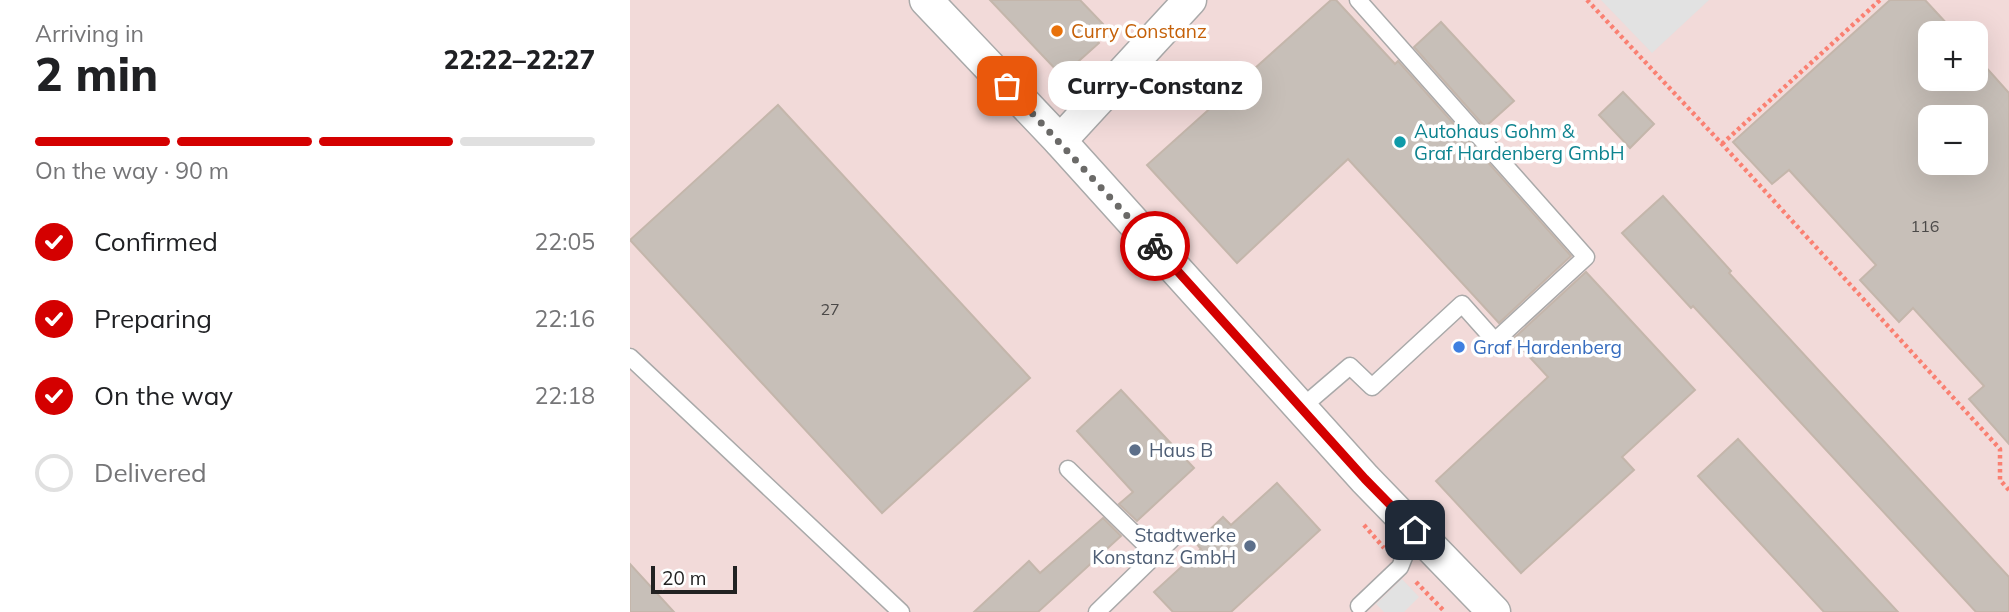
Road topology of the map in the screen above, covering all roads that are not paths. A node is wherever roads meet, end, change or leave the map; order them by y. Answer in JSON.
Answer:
{"nodes":[{"id":1,"x":926,"y":0,"type":"edge"},
{"id":2,"x":1191,"y":0,"type":"edge"},
{"id":3,"x":1358,"y":0,"type":"edge"},
{"id":4,"x":1060,"y":141,"type":"junction"},
{"id":5,"x":630,"y":356,"type":"edge"},
{"id":6,"x":1301,"y":408,"type":"junction"},
{"id":7,"x":1068,"y":470,"type":"dead end"},
{"id":8,"x":1415,"y":530,"type":"junction"},
{"id":9,"x":1174,"y":538,"type":"dead end"},
{"id":10,"x":1156,"y":555,"type":"junction"},
{"id":11,"x":1360,"y":606,"type":"dead end"},
{"id":12,"x":1100,"y":611,"type":"edge"},
{"id":13,"x":901,"y":612,"type":"edge"},
{"id":14,"x":1494,"y":612,"type":"edge"}],
"edges":[{"from":1,"to":4,"type":"street"},
{"from":2,"to":4,"type":"street"},
{"from":3,"to":6,"type":"lane"},
{"from":4,"to":6,"type":"street"},
{"from":5,"to":13,"type":"lane"},
{"from":6,"to":8,"type":"street"},
{"from":7,"to":10,"type":"lane"},
{"from":8,"to":11,"type":"lane"},
{"from":8,"to":14,"type":"street"},
{"from":9,"to":10,"type":"lane"},
{"from":10,"to":12,"type":"lane"}]}
